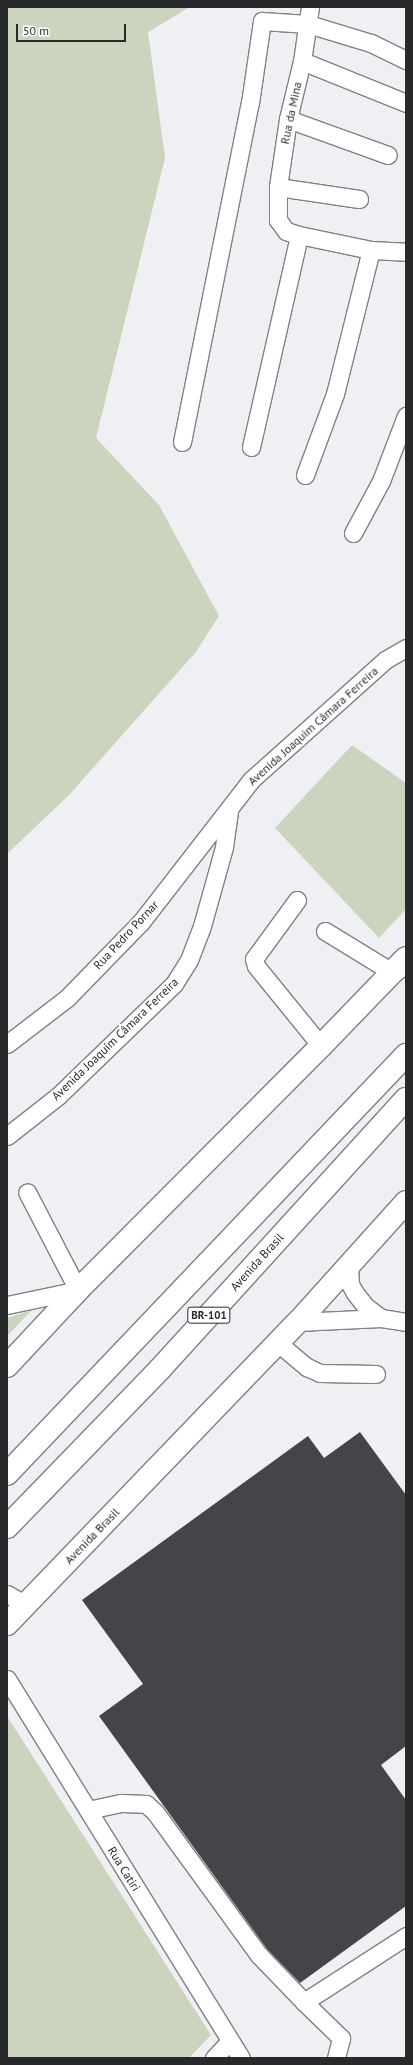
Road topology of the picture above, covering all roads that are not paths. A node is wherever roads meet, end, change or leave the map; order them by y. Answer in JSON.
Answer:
{"nodes":[{"id":1,"x":310,"y":7,"type":"edge"},
{"id":2,"x":308,"y":24,"type":"junction"},
{"id":3,"x":406,"y":60,"type":"edge"},
{"id":4,"x":302,"y":61,"type":"junction"},
{"id":5,"x":406,"y":103,"type":"edge"},
{"id":6,"x":288,"y":119,"type":"junction"},
{"id":7,"x":388,"y":155,"type":"dead end"},
{"id":8,"x":278,"y":187,"type":"junction"},
{"id":9,"x":359,"y":198,"type":"dead end"},
{"id":10,"x":299,"y":235,"type":"junction"},
{"id":11,"x":371,"y":250,"type":"junction"},
{"id":12,"x":406,"y":252,"type":"edge"},
{"id":13,"x":406,"y":416,"type":"edge"},
{"id":14,"x":182,"y":442,"type":"dead end"},
{"id":15,"x":251,"y":447,"type":"dead end"},
{"id":16,"x":305,"y":475,"type":"dead end"},
{"id":17,"x":353,"y":533,"type":"dead end"},
{"id":18,"x":406,"y":648,"type":"edge"},
{"id":19,"x":230,"y":811,"type":"junction"},
{"id":20,"x":297,"y":900,"type":"dead end"},
{"id":21,"x":325,"y":931,"type":"dead end"},
{"id":22,"x":401,"y":964,"type":"edge"},
{"id":23,"x":7,"y":1044,"type":"edge"},
{"id":24,"x":321,"y":1046,"type":"junction"},
{"id":25,"x":406,"y":1055,"type":"edge"},
{"id":26,"x":406,"y":1099,"type":"edge"},
{"id":27,"x":7,"y":1136,"type":"edge"},
{"id":28,"x":27,"y":1192,"type":"dead end"},
{"id":29,"x":406,"y":1202,"type":"edge"},
{"id":30,"x":349,"y":1265,"type":"junction"},
{"id":31,"x":78,"y":1290,"type":"junction"},
{"id":32,"x":7,"y":1305,"type":"edge"},
{"id":33,"x":381,"y":1318,"type":"junction"},
{"id":34,"x":298,"y":1322,"type":"junction"},
{"id":35,"x":406,"y":1322,"type":"edge"},
{"id":36,"x":278,"y":1343,"type":"junction"},
{"id":37,"x":7,"y":1366,"type":"edge"},
{"id":38,"x":376,"y":1374,"type":"dead end"},
{"id":39,"x":7,"y":1474,"type":"edge"},
{"id":40,"x":7,"y":1527,"type":"edge"},
{"id":41,"x":7,"y":1594,"type":"edge"},
{"id":42,"x":26,"y":1605,"type":"junction"},
{"id":43,"x":7,"y":1624,"type":"edge"},
{"id":44,"x":7,"y":1679,"type":"edge"},
{"id":45,"x":88,"y":1810,"type":"junction"},
{"id":46,"x":406,"y":1936,"type":"edge"},
{"id":47,"x":304,"y":2002,"type":"junction"},
{"id":48,"x":230,"y":2041,"type":"junction"},
{"id":49,"x":214,"y":2058,"type":"edge"},
{"id":50,"x":241,"y":2058,"type":"edge"},
{"id":51,"x":336,"y":2058,"type":"edge"}],
"edges":[{"from":1,"to":2,"type":"street","name":"Rua da Mina"},
{"from":2,"to":3,"type":"street"},
{"from":2,"to":4,"type":"street","name":"Rua da Mina"},
{"from":2,"to":14,"type":"street"},
{"from":4,"to":5,"type":"street"},
{"from":4,"to":6,"type":"street","name":"Rua da Mina"},
{"from":6,"to":7,"type":"street"},
{"from":6,"to":8,"type":"street","name":"Rua da Mina"},
{"from":8,"to":9,"type":"street"},
{"from":8,"to":10,"type":"street","name":"Rua da Mina"},
{"from":10,"to":11,"type":"street"},
{"from":10,"to":15,"type":"street"},
{"from":11,"to":12,"type":"street"},
{"from":11,"to":16,"type":"street"},
{"from":13,"to":17,"type":"street"},
{"from":18,"to":19,"type":"street","name":"Avenida Joaquim Câmara Ferreira"},
{"from":19,"to":23,"type":"street","name":"Rua Pedro Pornar"},
{"from":19,"to":27,"type":"street","name":"Avenida Joaquim Câmara Ferreira"},
{"from":20,"to":24,"type":"street"},
{"from":21,"to":22,"type":"street"},
{"from":22,"to":24,"type":"main road"},
{"from":24,"to":31,"type":"main road"},
{"from":25,"to":39,"type":"main road","number":"BR-101"},
{"from":26,"to":40,"type":"main road","name":"Avenida Brasil","number":"BR-101"},
{"from":28,"to":31,"type":"street"},
{"from":29,"to":30,"type":"main road","name":"Avenida Brasil"},
{"from":30,"to":33,"type":"street"},
{"from":30,"to":34,"type":"main road","name":"Avenida Brasil"},
{"from":31,"to":32,"type":"street"},
{"from":31,"to":37,"type":"main road"},
{"from":33,"to":34,"type":"street"},
{"from":33,"to":35,"type":"street"},
{"from":34,"to":36,"type":"main road","name":"Avenida Brasil"},
{"from":36,"to":38,"type":"street"},
{"from":36,"to":42,"type":"main road","name":"Avenida Brasil"},
{"from":41,"to":42,"type":"street"},
{"from":42,"to":43,"type":"main road","name":"Avenida Brasil"},
{"from":44,"to":45,"type":"street","name":"Rua Catiri"},
{"from":45,"to":47,"type":"street"},
{"from":45,"to":48,"type":"street","name":"Rua Catiri"},
{"from":46,"to":47,"type":"street"},
{"from":47,"to":51,"type":"street"},
{"from":48,"to":49,"type":"street"},
{"from":48,"to":50,"type":"street","name":"Rua Catiri"}]}
